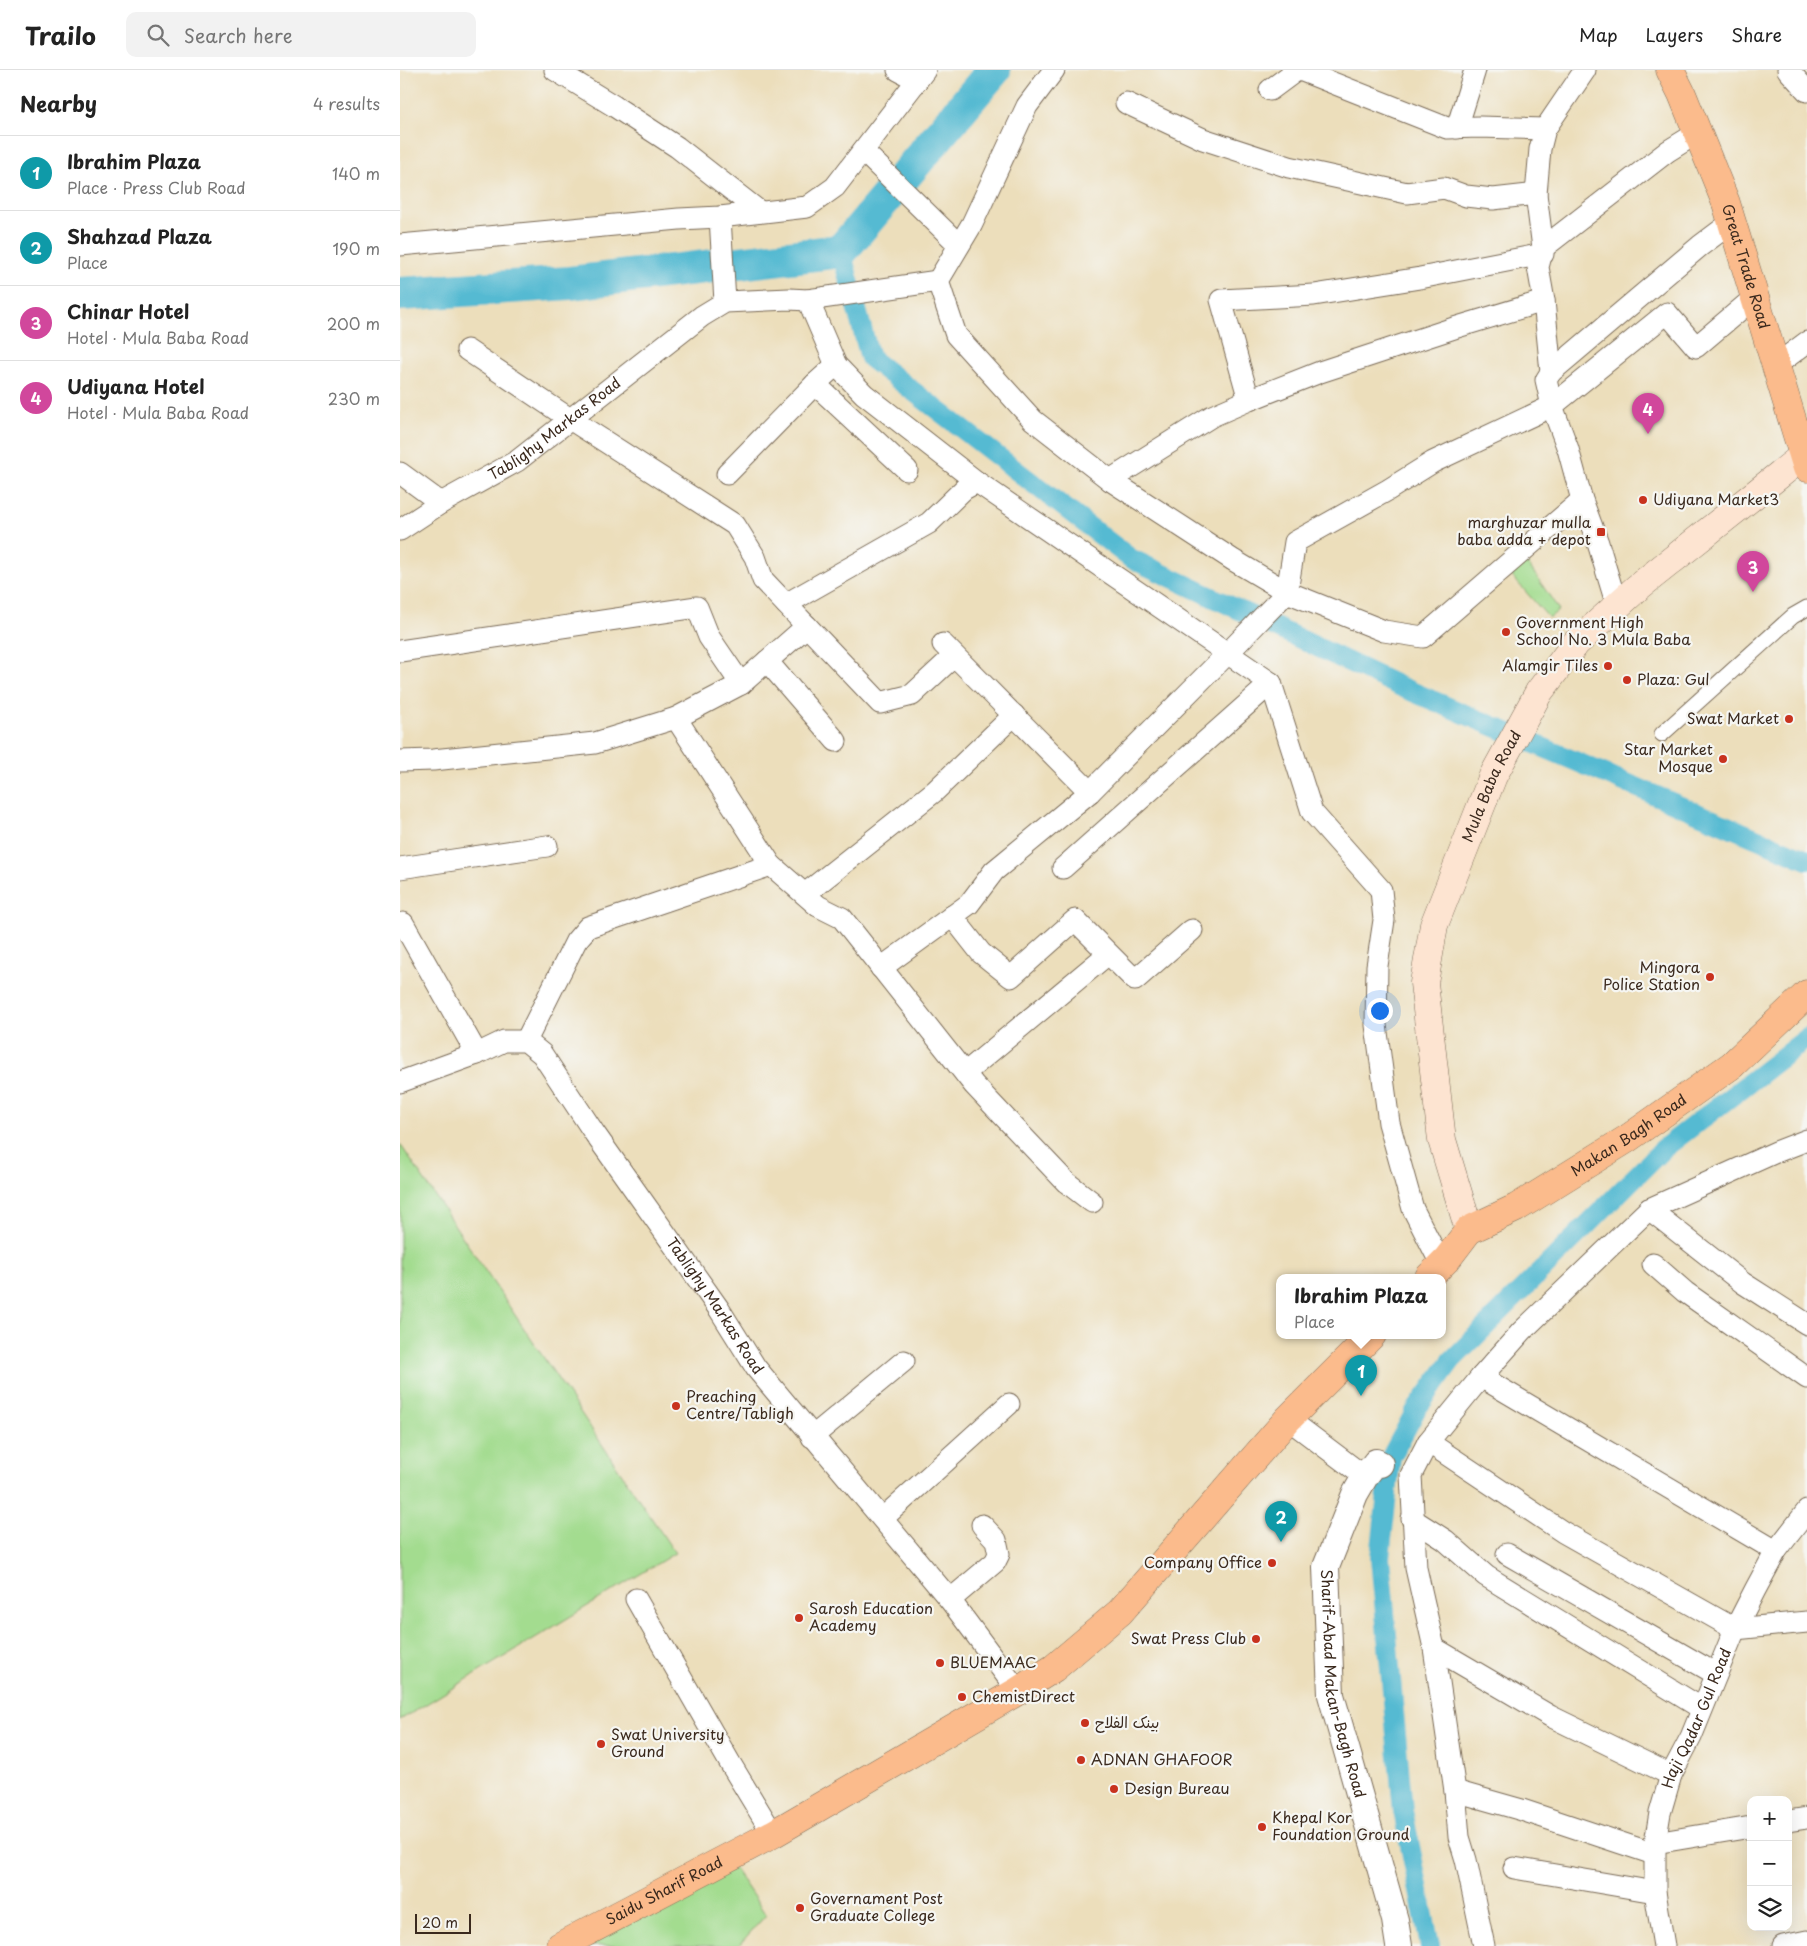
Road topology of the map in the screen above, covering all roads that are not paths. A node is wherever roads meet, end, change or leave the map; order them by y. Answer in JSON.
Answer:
{"nodes":[{"id":1,"x":554,"y":70,"type":"edge"},
{"id":2,"x":898,"y":70,"type":"edge"},
{"id":3,"x":1054,"y":70,"type":"edge"},
{"id":4,"x":1298,"y":70,"type":"edge"},
{"id":5,"x":1475,"y":70,"type":"edge"},
{"id":6,"x":1585,"y":70,"type":"edge"},
{"id":7,"x":1670,"y":70,"type":"edge"},
{"id":8,"x":1788,"y":70,"type":"edge"},
{"id":9,"x":921,"y":75,"type":"edge"},
{"id":10,"x":1270,"y":90,"type":"dead end"},
{"id":11,"x":1807,"y":91,"type":"edge"},
{"id":12,"x":1126,"y":103,"type":"dead end"},
{"id":13,"x":1457,"y":128,"type":"junction"},
{"id":14,"x":1545,"y":129,"type":"junction"},
{"id":15,"x":1696,"y":133,"type":"junction"},
{"id":16,"x":867,"y":154,"type":"junction"},
{"id":17,"x":1536,"y":194,"type":"junction"},
{"id":18,"x":760,"y":212,"type":"junction"},
{"id":19,"x":720,"y":217,"type":"junction"},
{"id":20,"x":1732,"y":222,"type":"junction"},
{"id":21,"x":955,"y":241,"type":"junction"},
{"id":22,"x":400,"y":245,"type":"edge"},
{"id":23,"x":1543,"y":251,"type":"junction"},
{"id":24,"x":938,"y":281,"type":"junction"},
{"id":25,"x":1754,"y":298,"type":"junction"},
{"id":26,"x":808,"y":300,"type":"junction"},
{"id":27,"x":1544,"y":301,"type":"junction"},
{"id":28,"x":726,"y":302,"type":"junction"},
{"id":29,"x":1807,"y":342,"type":"edge"},
{"id":30,"x":467,"y":350,"type":"dead end"},
{"id":31,"x":836,"y":365,"type":"junction"},
{"id":32,"x":1775,"y":366,"type":"junction"},
{"id":33,"x":1550,"y":372,"type":"junction"},
{"id":34,"x":815,"y":384,"type":"junction"},
{"id":35,"x":1249,"y":400,"type":"junction"},
{"id":36,"x":1552,"y":406,"type":"junction"},
{"id":37,"x":570,"y":420,"type":"junction"},
{"id":38,"x":1805,"y":462,"type":"edge"},
{"id":39,"x":907,"y":470,"type":"dead end"},
{"id":40,"x":400,"y":473,"type":"edge"},
{"id":41,"x":727,"y":474,"type":"dead end"},
{"id":42,"x":1110,"y":480,"type":"junction"},
{"id":43,"x":977,"y":482,"type":"junction"},
{"id":44,"x":1582,"y":500,"type":"junction"},
{"id":45,"x":441,"y":503,"type":"junction"},
{"id":46,"x":401,"y":529,"type":"edge"},
{"id":47,"x":1286,"y":592,"type":"junction"},
{"id":48,"x":786,"y":604,"type":"junction"},
{"id":49,"x":1617,"y":606,"type":"junction"},
{"id":50,"x":1807,"y":608,"type":"edge"},
{"id":51,"x":808,"y":626,"type":"junction"},
{"id":52,"x":400,"y":651,"type":"edge"},
{"id":53,"x":1227,"y":654,"type":"junction"},
{"id":54,"x":768,"y":661,"type":"junction"},
{"id":55,"x":1271,"y":683,"type":"junction"},
{"id":56,"x":742,"y":684,"type":"junction"},
{"id":57,"x":1014,"y":715,"type":"junction"},
{"id":58,"x":676,"y":718,"type":"junction"},
{"id":59,"x":1662,"y":734,"type":"dead end"},
{"id":60,"x":836,"y":741,"type":"dead end"},
{"id":61,"x":400,"y":761,"type":"edge"},
{"id":62,"x":1090,"y":792,"type":"junction"},
{"id":63,"x":547,"y":846,"type":"dead end"},
{"id":64,"x":771,"y":865,"type":"junction"},
{"id":65,"x":400,"y":868,"type":"edge"},
{"id":66,"x":1063,"y":868,"type":"dead end"},
{"id":67,"x":805,"y":894,"type":"junction"},
{"id":68,"x":952,"y":916,"type":"junction"},
{"id":69,"x":403,"y":923,"type":"dead end"},
{"id":70,"x":1192,"y":930,"type":"dead end"},
{"id":71,"x":1108,"y":954,"type":"junction"},
{"id":72,"x":881,"y":968,"type":"junction"},
{"id":73,"x":1807,"y":994,"type":"edge"},
{"id":74,"x":526,"y":1041,"type":"junction"},
{"id":75,"x":477,"y":1054,"type":"junction"},
{"id":76,"x":965,"y":1073,"type":"junction"},
{"id":77,"x":400,"y":1082,"type":"edge"},
{"id":78,"x":1807,"y":1140,"type":"edge"},
{"id":79,"x":1092,"y":1202,"type":"dead end"},
{"id":80,"x":1650,"y":1209,"type":"junction"},
{"id":81,"x":1469,"y":1230,"type":"junction"},
{"id":82,"x":1653,"y":1264,"type":"dead end"},
{"id":83,"x":1437,"y":1271,"type":"edge"},
{"id":84,"x":1807,"y":1324,"type":"edge"},
{"id":85,"x":1368,"y":1339,"type":"edge"},
{"id":86,"x":1372,"y":1339,"type":"edge"},
{"id":87,"x":904,"y":1361,"type":"dead end"},
{"id":88,"x":1481,"y":1377,"type":"junction"},
{"id":89,"x":1807,"y":1378,"type":"edge"},
{"id":90,"x":1009,"y":1404,"type":"dead end"},
{"id":91,"x":1289,"y":1420,"type":"junction"},
{"id":92,"x":812,"y":1437,"type":"junction"},
{"id":93,"x":1428,"y":1442,"type":"junction"},
{"id":94,"x":1373,"y":1470,"type":"junction"},
{"id":95,"x":1408,"y":1474,"type":"junction"},
{"id":96,"x":1807,"y":1511,"type":"edge"},
{"id":97,"x":883,"y":1518,"type":"junction"},
{"id":98,"x":1412,"y":1519,"type":"junction"},
{"id":99,"x":982,"y":1525,"type":"dead end"},
{"id":100,"x":1776,"y":1551,"type":"junction"},
{"id":101,"x":1508,"y":1554,"type":"dead end"},
{"id":102,"x":636,"y":1599,"type":"dead end"},
{"id":103,"x":950,"y":1600,"type":"junction"},
{"id":104,"x":1807,"y":1622,"type":"edge"},
{"id":105,"x":1735,"y":1629,"type":"junction"},
{"id":106,"x":1434,"y":1648,"type":"junction"},
{"id":107,"x":1716,"y":1674,"type":"junction"},
{"id":108,"x":1018,"y":1691,"type":"junction"},
{"id":109,"x":1701,"y":1708,"type":"junction"},
{"id":110,"x":1671,"y":1775,"type":"junction"},
{"id":111,"x":1455,"y":1791,"type":"junction"},
{"id":112,"x":1807,"y":1818,"type":"edge"},
{"id":113,"x":1792,"y":1820,"type":"edge"},
{"id":114,"x":1747,"y":1828,"type":"edge"},
{"id":115,"x":773,"y":1837,"type":"junction"},
{"id":116,"x":1654,"y":1849,"type":"junction"},
{"id":117,"x":1514,"y":1868,"type":"dead end"},
{"id":118,"x":1655,"y":1892,"type":"junction"},
{"id":119,"x":1807,"y":1941,"type":"edge"},
{"id":120,"x":560,"y":1946,"type":"edge"},
{"id":121,"x":1399,"y":1946,"type":"edge"},
{"id":122,"x":1484,"y":1946,"type":"edge"},
{"id":123,"x":1664,"y":1946,"type":"edge"},
{"id":124,"x":1783,"y":1946,"type":"edge"}],
"edges":[{"from":1,"to":18,"type":"street"},
{"from":2,"to":9,"type":"street"},
{"from":3,"to":21,"type":"street"},
{"from":4,"to":10,"type":"street"},
{"from":4,"to":13,"type":"street"},
{"from":5,"to":13,"type":"street"},
{"from":6,"to":14,"type":"street"},
{"from":7,"to":15,"type":"main road","name":"Great Trade Road"},
{"from":8,"to":11,"type":"street"},
{"from":9,"to":16,"type":"street"},
{"from":12,"to":17,"type":"street"},
{"from":13,"to":14,"type":"street"},
{"from":14,"to":17,"type":"street"},
{"from":15,"to":20,"type":"main road","name":"Great Trade Road"},
{"from":15,"to":23,"type":"street"},
{"from":16,"to":18,"type":"street"},
{"from":16,"to":21,"type":"street"},
{"from":17,"to":23,"type":"street"},
{"from":18,"to":19,"type":"street"},
{"from":19,"to":22,"type":"street"},
{"from":19,"to":28,"type":"street"},
{"from":20,"to":25,"type":"main road","name":"Great Trade Road"},
{"from":20,"to":33,"type":"street"},
{"from":21,"to":24,"type":"street"},
{"from":23,"to":27,"type":"street"},
{"from":23,"to":35,"type":"street"},
{"from":24,"to":26,"type":"street"},
{"from":24,"to":42,"type":"street"},
{"from":25,"to":32,"type":"main road","name":"Great Trade Road"},
{"from":25,"to":36,"type":"street"},
{"from":26,"to":28,"type":"street"},
{"from":26,"to":31,"type":"street"},
{"from":27,"to":33,"type":"street"},
{"from":27,"to":35,"type":"street"},
{"from":28,"to":37,"type":"street","name":"Tablighy Markas Road"},
{"from":29,"to":32,"type":"street"},
{"from":30,"to":37,"type":"street"},
{"from":31,"to":34,"type":"street"},
{"from":31,"to":43,"type":"street"},
{"from":32,"to":38,"type":"main road","name":"Great Trade Road"},
{"from":33,"to":36,"type":"street"},
{"from":34,"to":39,"type":"street"},
{"from":34,"to":41,"type":"street"},
{"from":35,"to":42,"type":"street"},
{"from":36,"to":44,"type":"street"},
{"from":36,"to":47,"type":"street"},
{"from":37,"to":45,"type":"street","name":"Tablighy Markas Road"},
{"from":37,"to":48,"type":"street"},
{"from":38,"to":49,"type":"main road","name":"Mula Baba Road"},
{"from":40,"to":45,"type":"street"},
{"from":42,"to":47,"type":"street"},
{"from":43,"to":48,"type":"street"},
{"from":43,"to":53,"type":"street"},
{"from":44,"to":47,"type":"street"},
{"from":44,"to":49,"type":"street"},
{"from":45,"to":46,"type":"street","name":"Tablighy Markas Road"},
{"from":47,"to":53,"type":"street"},
{"from":48,"to":51,"type":"street"},
{"from":49,"to":81,"type":"main road","name":"Mula Baba Road"},
{"from":50,"to":59,"type":"street"},
{"from":51,"to":54,"type":"street"},
{"from":51,"to":57,"type":"street"},
{"from":52,"to":56,"type":"street"},
{"from":53,"to":55,"type":"street"},
{"from":53,"to":62,"type":"street"},
{"from":54,"to":56,"type":"street"},
{"from":54,"to":60,"type":"street"},
{"from":55,"to":66,"type":"street"},
{"from":55,"to":83,"type":"street"},
{"from":56,"to":58,"type":"street"},
{"from":57,"to":62,"type":"street"},
{"from":57,"to":67,"type":"street"},
{"from":58,"to":61,"type":"street"},
{"from":58,"to":64,"type":"street"},
{"from":62,"to":68,"type":"street"},
{"from":63,"to":65,"type":"street"},
{"from":64,"to":67,"type":"street"},
{"from":64,"to":74,"type":"street"},
{"from":67,"to":72,"type":"street"},
{"from":68,"to":71,"type":"street"},
{"from":68,"to":72,"type":"street"},
{"from":69,"to":75,"type":"street"},
{"from":70,"to":71,"type":"street"},
{"from":71,"to":76,"type":"street"},
{"from":72,"to":76,"type":"street"},
{"from":73,"to":81,"type":"main road","name":"Makan Bagh Road"},
{"from":74,"to":75,"type":"street"},
{"from":74,"to":92,"type":"street","name":"Tablighy Markas Road"},
{"from":75,"to":77,"type":"street"},
{"from":76,"to":79,"type":"street"},
{"from":78,"to":80,"type":"street"},
{"from":80,"to":84,"type":"street"},
{"from":80,"to":88,"type":"street"},
{"from":81,"to":83,"type":"main road","name":"Makan Bagh Road"},
{"from":82,"to":89,"type":"street"},
{"from":85,"to":91,"type":"main road"},
{"from":86,"to":91,"type":"main road"},
{"from":87,"to":92,"type":"street"},
{"from":88,"to":93,"type":"street"},
{"from":88,"to":100,"type":"street"},
{"from":90,"to":97,"type":"street"},
{"from":91,"to":94,"type":"street"},
{"from":91,"to":108,"type":"main road"},
{"from":91,"to":115,"type":"main road"},
{"from":92,"to":97,"type":"street","name":"Tablighy Markas Road"},
{"from":93,"to":95,"type":"street"},
{"from":93,"to":105,"type":"street"},
{"from":94,"to":95,"type":"street"},
{"from":94,"to":121,"type":"street","name":"Sharif-Abad Makan-Bagh Road"},
{"from":95,"to":98,"type":"street"},
{"from":96,"to":100,"type":"street","name":"Haji Qadar Gul Road"},
{"from":97,"to":103,"type":"street","name":"Tablighy Markas Road"},
{"from":98,"to":106,"type":"street"},
{"from":98,"to":109,"type":"street"},
{"from":99,"to":103,"type":"street"},
{"from":100,"to":105,"type":"street","name":"Haji Qadar Gul Road"},
{"from":101,"to":107,"type":"street"},
{"from":102,"to":115,"type":"street"},
{"from":103,"to":108,"type":"street","name":"Tablighy Markas Road"},
{"from":104,"to":105,"type":"street"},
{"from":105,"to":107,"type":"street","name":"Haji Qadar Gul Road"},
{"from":106,"to":110,"type":"street"},
{"from":106,"to":111,"type":"street"},
{"from":107,"to":109,"type":"street","name":"Haji Qadar Gul Road"},
{"from":108,"to":115,"type":"main road"},
{"from":109,"to":110,"type":"street","name":"Haji Qadar Gul Road"},
{"from":110,"to":116,"type":"street","name":"Haji Qadar Gul Road"},
{"from":111,"to":116,"type":"street"},
{"from":111,"to":122,"type":"street"},
{"from":112,"to":113,"type":"street"},
{"from":114,"to":116,"type":"street"},
{"from":115,"to":120,"type":"main road","name":"Saidu Sharif Road"},
{"from":116,"to":118,"type":"street","name":"Haji Qadar Gul Road"},
{"from":117,"to":118,"type":"street"},
{"from":118,"to":123,"type":"street","name":"Haji Qadar Gul Road"},
{"from":119,"to":124,"type":"street"}]}
